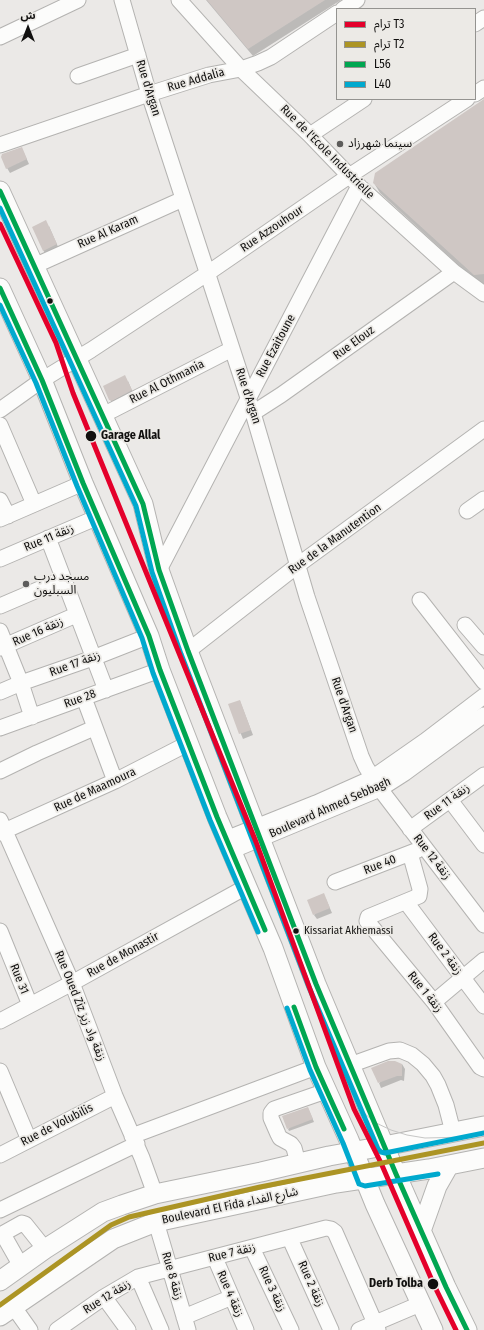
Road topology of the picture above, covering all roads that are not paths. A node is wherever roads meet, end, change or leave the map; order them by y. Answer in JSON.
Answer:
{"nodes":[{"id":1,"x":78,"y":0,"type":"edge"},
{"id":2,"x":122,"y":0,"type":"edge"},
{"id":3,"x":179,"y":0,"type":"edge"},
{"id":4,"x":357,"y":0,"type":"edge"},
{"id":5,"x":345,"y":8,"type":"edge"},
{"id":6,"x":336,"y":14,"type":"edge"},
{"id":7,"x":0,"y":36,"type":"edge"},
{"id":8,"x":138,"y":55,"type":"junction"},
{"id":9,"x":241,"y":69,"type":"junction"},
{"id":10,"x":78,"y":76,"type":"dead end"},
{"id":11,"x":149,"y":94,"type":"junction"},
{"id":12,"x":362,"y":100,"type":"edge"},
{"id":13,"x":466,"y":100,"type":"edge"},
{"id":14,"x":310,"y":135,"type":"junction"},
{"id":15,"x":0,"y":145,"type":"edge"},
{"id":16,"x":354,"y":181,"type":"junction"},
{"id":17,"x":0,"y":191,"type":"edge"},
{"id":18,"x":183,"y":199,"type":"junction"},
{"id":19,"x":34,"y":266,"type":"junction"},
{"id":20,"x":454,"y":272,"type":"junction"},
{"id":21,"x":208,"y":273,"type":"junction"},
{"id":22,"x":482,"y":290,"type":"edge"},
{"id":23,"x":1,"y":292,"type":"edge"},
{"id":24,"x":232,"y":349,"type":"junction"},
{"id":25,"x":77,"y":359,"type":"junction"},
{"id":26,"x":42,"y":380,"type":"junction"},
{"id":27,"x":248,"y":398,"type":"junction"},
{"id":28,"x":0,"y":410,"type":"edge"},
{"id":29,"x":253,"y":413,"type":"junction"},
{"id":30,"x":103,"y":416,"type":"junction"},
{"id":31,"x":0,"y":425,"type":"edge"},
{"id":32,"x":484,"y":429,"type":"edge"},
{"id":33,"x":6,"y":457,"type":"edge"},
{"id":34,"x":83,"y":483,"type":"junction"},
{"id":35,"x":484,"y":499,"type":"edge"},
{"id":36,"x":0,"y":500,"type":"edge"},
{"id":37,"x":34,"y":504,"type":"junction"},
{"id":38,"x":467,"y":511,"type":"dead end"},
{"id":39,"x":4,"y":517,"type":"edge"},
{"id":40,"x":98,"y":517,"type":"junction"},
{"id":41,"x":48,"y":538,"type":"junction"},
{"id":42,"x":0,"y":559,"type":"edge"},
{"id":43,"x":298,"y":565,"type":"junction"},
{"id":44,"x":159,"y":570,"type":"junction"},
{"id":45,"x":63,"y":579,"type":"junction"},
{"id":46,"x":420,"y":600,"type":"dead end"},
{"id":47,"x":0,"y":606,"type":"edge"},
{"id":48,"x":76,"y":615,"type":"junction"},
{"id":49,"x":465,"y":625,"type":"dead end"},
{"id":50,"x":0,"y":631,"type":"edge"},
{"id":51,"x":149,"y":636,"type":"junction"},
{"id":52,"x":3,"y":647,"type":"edge"},
{"id":53,"x":484,"y":647,"type":"edge"},
{"id":54,"x":188,"y":651,"type":"junction"},
{"id":55,"x":93,"y":658,"type":"junction"},
{"id":56,"x":160,"y":670,"type":"junction"},
{"id":57,"x":484,"y":682,"type":"edge"},
{"id":58,"x":21,"y":683,"type":"junction"},
{"id":59,"x":106,"y":690,"type":"junction"},
{"id":60,"x":0,"y":692,"type":"edge"},
{"id":61,"x":484,"y":696,"type":"edge"},
{"id":62,"x":84,"y":698,"type":"junction"},
{"id":63,"x":484,"y":715,"type":"edge"},
{"id":64,"x":32,"y":717,"type":"junction"},
{"id":65,"x":0,"y":728,"type":"edge"},
{"id":66,"x":94,"y":728,"type":"junction"},
{"id":67,"x":189,"y":743,"type":"junction"},
{"id":68,"x":0,"y":771,"type":"edge"},
{"id":69,"x":483,"y":777,"type":"edge"},
{"id":70,"x":115,"y":781,"type":"junction"},
{"id":71,"x":376,"y":783,"type":"junction"},
{"id":72,"x":450,"y":800,"type":"junction"},
{"id":73,"x":2,"y":828,"type":"edge"},
{"id":74,"x":410,"y":829,"type":"junction"},
{"id":75,"x":259,"y":834,"type":"junction"},
{"id":76,"x":228,"y":845,"type":"junction"},
{"id":77,"x":484,"y":846,"type":"edge"},
{"id":78,"x":425,"y":848,"type":"junction"},
{"id":79,"x":410,"y":853,"type":"junction"},
{"id":80,"x":335,"y":882,"type":"dead end"},
{"id":81,"x":246,"y":887,"type":"junction"},
{"id":82,"x":406,"y":902,"type":"junction"},
{"id":83,"x":484,"y":925,"type":"edge"},
{"id":84,"x":0,"y":931,"type":"edge"},
{"id":85,"x":484,"y":960,"type":"edge"},
{"id":86,"x":462,"y":978,"type":"junction"},
{"id":87,"x":72,"y":983,"type":"junction"},
{"id":88,"x":434,"y":1002,"type":"junction"},
{"id":89,"x":30,"y":1005,"type":"junction"},
{"id":90,"x":484,"y":1006,"type":"edge"},
{"id":91,"x":0,"y":1020,"type":"edge"},
{"id":92,"x":350,"y":1065,"type":"junction"},
{"id":93,"x":316,"y":1067,"type":"junction"},
{"id":94,"x":484,"y":1069,"type":"edge"},
{"id":95,"x":0,"y":1071,"type":"edge"},
{"id":96,"x":326,"y":1091,"type":"junction"},
{"id":97,"x":115,"y":1096,"type":"junction"},
{"id":98,"x":484,"y":1126,"type":"edge"},
{"id":99,"x":453,"y":1132,"type":"junction"},
{"id":100,"x":29,"y":1140,"type":"junction"},
{"id":101,"x":134,"y":1140,"type":"junction"},
{"id":102,"x":384,"y":1146,"type":"junction"},
{"id":103,"x":354,"y":1152,"type":"junction"},
{"id":104,"x":0,"y":1155,"type":"edge"},
{"id":105,"x":484,"y":1158,"type":"edge"},
{"id":106,"x":298,"y":1163,"type":"junction"},
{"id":107,"x":449,"y":1165,"type":"junction"},
{"id":108,"x":396,"y":1174,"type":"junction"},
{"id":109,"x":364,"y":1179,"type":"junction"},
{"id":110,"x":155,"y":1194,"type":"junction"},
{"id":111,"x":0,"y":1210,"type":"edge"},
{"id":112,"x":156,"y":1222,"type":"junction"},
{"id":113,"x":421,"y":1231,"type":"junction"},
{"id":114,"x":290,"y":1238,"type":"junction"},
{"id":115,"x":252,"y":1248,"type":"junction"},
{"id":116,"x":0,"y":1249,"type":"edge"},
{"id":117,"x":45,"y":1249,"type":"junction"},
{"id":118,"x":215,"y":1258,"type":"junction"},
{"id":119,"x":170,"y":1268,"type":"junction"},
{"id":120,"x":11,"y":1273,"type":"edge"},
{"id":121,"x":138,"y":1277,"type":"junction"},
{"id":122,"x":104,"y":1297,"type":"junction"},
{"id":123,"x":232,"y":1297,"type":"junction"},
{"id":124,"x":420,"y":1304,"type":"junction"},
{"id":125,"x":6,"y":1311,"type":"edge"},
{"id":126,"x":186,"y":1324,"type":"edge"},
{"id":127,"x":76,"y":1325,"type":"edge"},
{"id":128,"x":376,"y":1327,"type":"edge"},
{"id":129,"x":30,"y":1330,"type":"edge"},
{"id":130,"x":57,"y":1330,"type":"edge"},
{"id":131,"x":128,"y":1330,"type":"edge"},
{"id":132,"x":161,"y":1330,"type":"edge"},
{"id":133,"x":246,"y":1330,"type":"edge"},
{"id":134,"x":291,"y":1330,"type":"edge"},
{"id":135,"x":332,"y":1330,"type":"edge"},
{"id":136,"x":359,"y":1330,"type":"edge"},
{"id":137,"x":433,"y":1330,"type":"edge"},
{"id":138,"x":467,"y":1330,"type":"edge"}],
"edges":[{"from":1,"to":7,"type":"street"},
{"from":2,"to":8,"type":"street","name":"Rue d'Argan"},
{"from":3,"to":9,"type":"street","name":"Rue de l'Ecole Industrielle"},
{"from":4,"to":5,"type":"street"},
{"from":6,"to":9,"type":"street","name":"Rue Addalia"},
{"from":8,"to":10,"type":"street"},
{"from":8,"to":11,"type":"street","name":"Rue d'Argan"},
{"from":9,"to":11,"type":"street","name":"Rue Addalia"},
{"from":9,"to":14,"type":"street","name":"Rue de l'Ecole Industrielle"},
{"from":11,"to":15,"type":"street","name":"Rue Addalia"},
{"from":11,"to":18,"type":"street","name":"Rue d'Argan"},
{"from":12,"to":14,"type":"street"},
{"from":13,"to":16,"type":"street","name":"Rue Azzouhour"},
{"from":14,"to":16,"type":"street","name":"Rue de l'Ecole Industrielle"},
{"from":16,"to":20,"type":"street","name":"Rue de l'Ecole Industrielle"},
{"from":16,"to":21,"type":"street","name":"Rue Azzouhour"},
{"from":16,"to":27,"type":"street","name":"Rue Ezaitoune"},
{"from":17,"to":19,"type":"main road"},
{"from":18,"to":19,"type":"street","name":"Rue Al Karam"},
{"from":18,"to":21,"type":"street","name":"Rue d'Argan"},
{"from":19,"to":25,"type":"main road"},
{"from":20,"to":22,"type":"street","name":"Rue de l'Ecole Industrielle"},
{"from":20,"to":29,"type":"street","name":"Rue Elouz"},
{"from":21,"to":24,"type":"street","name":"Rue d'Argan"},
{"from":21,"to":25,"type":"street","name":"Rue Azzouhour"},
{"from":23,"to":26,"type":"main road"},
{"from":24,"to":27,"type":"street","name":"Rue d'Argan"},
{"from":24,"to":30,"type":"street","name":"Rue Al Othmania"},
{"from":25,"to":26,"type":"street","name":"Rue Azzouhour"},
{"from":25,"to":30,"type":"main road"},
{"from":26,"to":28,"type":"street","name":"Rue Azzouhour"},
{"from":26,"to":34,"type":"main road"},
{"from":27,"to":29,"type":"street","name":"Rue d'Argan"},
{"from":27,"to":44,"type":"street","name":"Rue Ezaitoune"},
{"from":29,"to":43,"type":"street","name":"Rue d'Argan"},
{"from":30,"to":44,"type":"main road"},
{"from":31,"to":33,"type":"street"},
{"from":32,"to":43,"type":"street","name":"Rue de la Manutention"},
{"from":33,"to":37,"type":"street"},
{"from":34,"to":37,"type":"street"},
{"from":34,"to":40,"type":"main road"},
{"from":35,"to":38,"type":"street"},
{"from":36,"to":39,"type":"street"},
{"from":37,"to":39,"type":"street"},
{"from":40,"to":41,"type":"street","name":"Rue 11 زنقة"},
{"from":40,"to":51,"type":"main road"},
{"from":41,"to":42,"type":"street","name":"Rue 11 زنقة"},
{"from":41,"to":45,"type":"street"},
{"from":43,"to":54,"type":"street","name":"Rue de la Manutention"},
{"from":43,"to":71,"type":"street","name":"Rue d'Argan"},
{"from":44,"to":54,"type":"main road"},
{"from":45,"to":47,"type":"street"},
{"from":45,"to":48,"type":"street"},
{"from":46,"to":57,"type":"street"},
{"from":48,"to":52,"type":"street","name":"Rue 16 زنقة"},
{"from":48,"to":55,"type":"street"},
{"from":49,"to":53,"type":"street"},
{"from":50,"to":52,"type":"street"},
{"from":51,"to":55,"type":"street","name":"Rue 17 زنقة"},
{"from":51,"to":56,"type":"main road"},
{"from":52,"to":58,"type":"street"},
{"from":54,"to":75,"type":"main road"},
{"from":55,"to":58,"type":"street","name":"Rue 17 زنقة"},
{"from":55,"to":59,"type":"street"},
{"from":56,"to":59,"type":"street","name":"Rue 28"},
{"from":56,"to":67,"type":"main road"},
{"from":58,"to":60,"type":"street","name":"Rue 17 زنقة"},
{"from":58,"to":64,"type":"street"},
{"from":59,"to":62,"type":"street","name":"Rue 28"},
{"from":61,"to":71,"type":"street","name":"Boulevard Ahmed Sebbagh"},
{"from":62,"to":64,"type":"street","name":"Rue 28"},
{"from":62,"to":66,"type":"street"},
{"from":63,"to":71,"type":"street","name":"Boulevard Ahmed Sebbagh"},
{"from":64,"to":65,"type":"street","name":"Rue 28"},
{"from":66,"to":68,"type":"street"},
{"from":66,"to":70,"type":"street"},
{"from":67,"to":70,"type":"street","name":"Rue de Maamoura"},
{"from":67,"to":76,"type":"main road"},
{"from":69,"to":72,"type":"street","name":"Rue 11 زنقة"},
{"from":70,"to":73,"type":"street","name":"Rue de Maamoura"},
{"from":71,"to":74,"type":"street","name":"Rue 12 زنقة"},
{"from":71,"to":75,"type":"street","name":"Boulevard Ahmed Sebbagh"},
{"from":72,"to":74,"type":"street","name":"Rue 11 زنقة"},
{"from":72,"to":77,"type":"street"},
{"from":73,"to":87,"type":"street","name":"Rue Oued Ziz زنقة واد زيز"},
{"from":74,"to":78,"type":"street","name":"Rue 12 زنقة"},
{"from":75,"to":76,"type":"street","name":"Boulevard Ahmed Sebbagh"},
{"from":75,"to":92,"type":"main road"},
{"from":76,"to":81,"type":"main road"},
{"from":78,"to":79,"type":"street","name":"Rue 40"},
{"from":78,"to":83,"type":"street","name":"Rue 12 زنقة"},
{"from":79,"to":80,"type":"street","name":"Rue 40"},
{"from":79,"to":82,"type":"street"},
{"from":81,"to":87,"type":"street","name":"Rue de Monastir"},
{"from":81,"to":93,"type":"main road"},
{"from":82,"to":86,"type":"street","name":"Rue 2 زنقة"},
{"from":82,"to":88,"type":"street","name":"Rue 1 زنقة"},
{"from":84,"to":89,"type":"street","name":"Rue 31"},
{"from":85,"to":86,"type":"street"},
{"from":86,"to":88,"type":"street"},
{"from":86,"to":90,"type":"street","name":"Rue 2 زنقة"},
{"from":87,"to":89,"type":"street","name":"Rue de Monastir"},
{"from":87,"to":97,"type":"street","name":"Rue Oued Ziz زنقة واد زيز"},
{"from":88,"to":94,"type":"street","name":"Rue 1 زنقة"},
{"from":89,"to":91,"type":"street","name":"Rue de Monastir"},
{"from":92,"to":99,"type":"street"},
{"from":92,"to":102,"type":"main road"},
{"from":93,"to":96,"type":"main road"},
{"from":93,"to":101,"type":"street"},
{"from":95,"to":100,"type":"street"},
{"from":96,"to":103,"type":"main road"},
{"from":96,"to":106,"type":"street"},
{"from":97,"to":100,"type":"street","name":"Rue de Volubilis"},
{"from":97,"to":101,"type":"street","name":"Rue Oued Ziz زنقة واد زيز"},
{"from":98,"to":99,"type":"main road"},
{"from":99,"to":102,"type":"main road"},
{"from":100,"to":104,"type":"street","name":"Rue de Volubilis"},
{"from":101,"to":110,"type":"street","name":"Rue Oued Ziz زنقة واد زيز"},
{"from":101,"to":111,"type":"street"},
{"from":102,"to":103,"type":"main road"},
{"from":102,"to":108,"type":"main road"},
{"from":103,"to":106,"type":"main road"},
{"from":103,"to":109,"type":"main road"},
{"from":105,"to":107,"type":"main road","name":"Boulevard El Fida شارع الفداء"},
{"from":106,"to":110,"type":"main road"},
{"from":107,"to":108,"type":"main road","name":"Boulevard El Fida شارع الفداء"},
{"from":107,"to":113,"type":"main road"},
{"from":108,"to":109,"type":"main road","name":"Boulevard El Fida شارع الفداء"},
{"from":108,"to":113,"type":"main road"},
{"from":109,"to":112,"type":"main road","name":"Boulevard El Fida شارع الفداء"},
{"from":109,"to":124,"type":"main road"},
{"from":110,"to":117,"type":"main road"},
{"from":112,"to":119,"type":"street","name":"Rue 8 زنقة"},
{"from":112,"to":125,"type":"main road","name":"Boulevard El Fida شارع الفداء"},
{"from":113,"to":138,"type":"main road"},
{"from":114,"to":115,"type":"street","name":"Rue 7 زنقة"},
{"from":114,"to":128,"type":"street","name":"Rue 7 زنقة"},
{"from":114,"to":135,"type":"street","name":"Rue 2 زنقة"},
{"from":115,"to":118,"type":"street","name":"Rue 7 زنقة"},
{"from":115,"to":134,"type":"street","name":"Rue 3 زنقة"},
{"from":116,"to":120,"type":"street"},
{"from":117,"to":120,"type":"main road"},
{"from":117,"to":120,"type":"street"},
{"from":118,"to":119,"type":"street","name":"Rue 7 زنقة"},
{"from":118,"to":123,"type":"street","name":"Rue 4 زنقة"},
{"from":119,"to":121,"type":"street","name":"Rue 7 زنقة"},
{"from":119,"to":126,"type":"street","name":"Rue 8 زنقة"},
{"from":121,"to":122,"type":"street","name":"Rue 12 زنقة"},
{"from":121,"to":132,"type":"street"},
{"from":122,"to":127,"type":"street","name":"Rue 12 زنقة"},
{"from":122,"to":131,"type":"street"},
{"from":123,"to":126,"type":"street"},
{"from":123,"to":133,"type":"street","name":"Rue 4 زنقة"},
{"from":124,"to":128,"type":"street"},
{"from":124,"to":137,"type":"main road"},
{"from":125,"to":129,"type":"street"},
{"from":127,"to":130,"type":"street","name":"Rue 12 زنقة"},
{"from":128,"to":136,"type":"street"}]}
